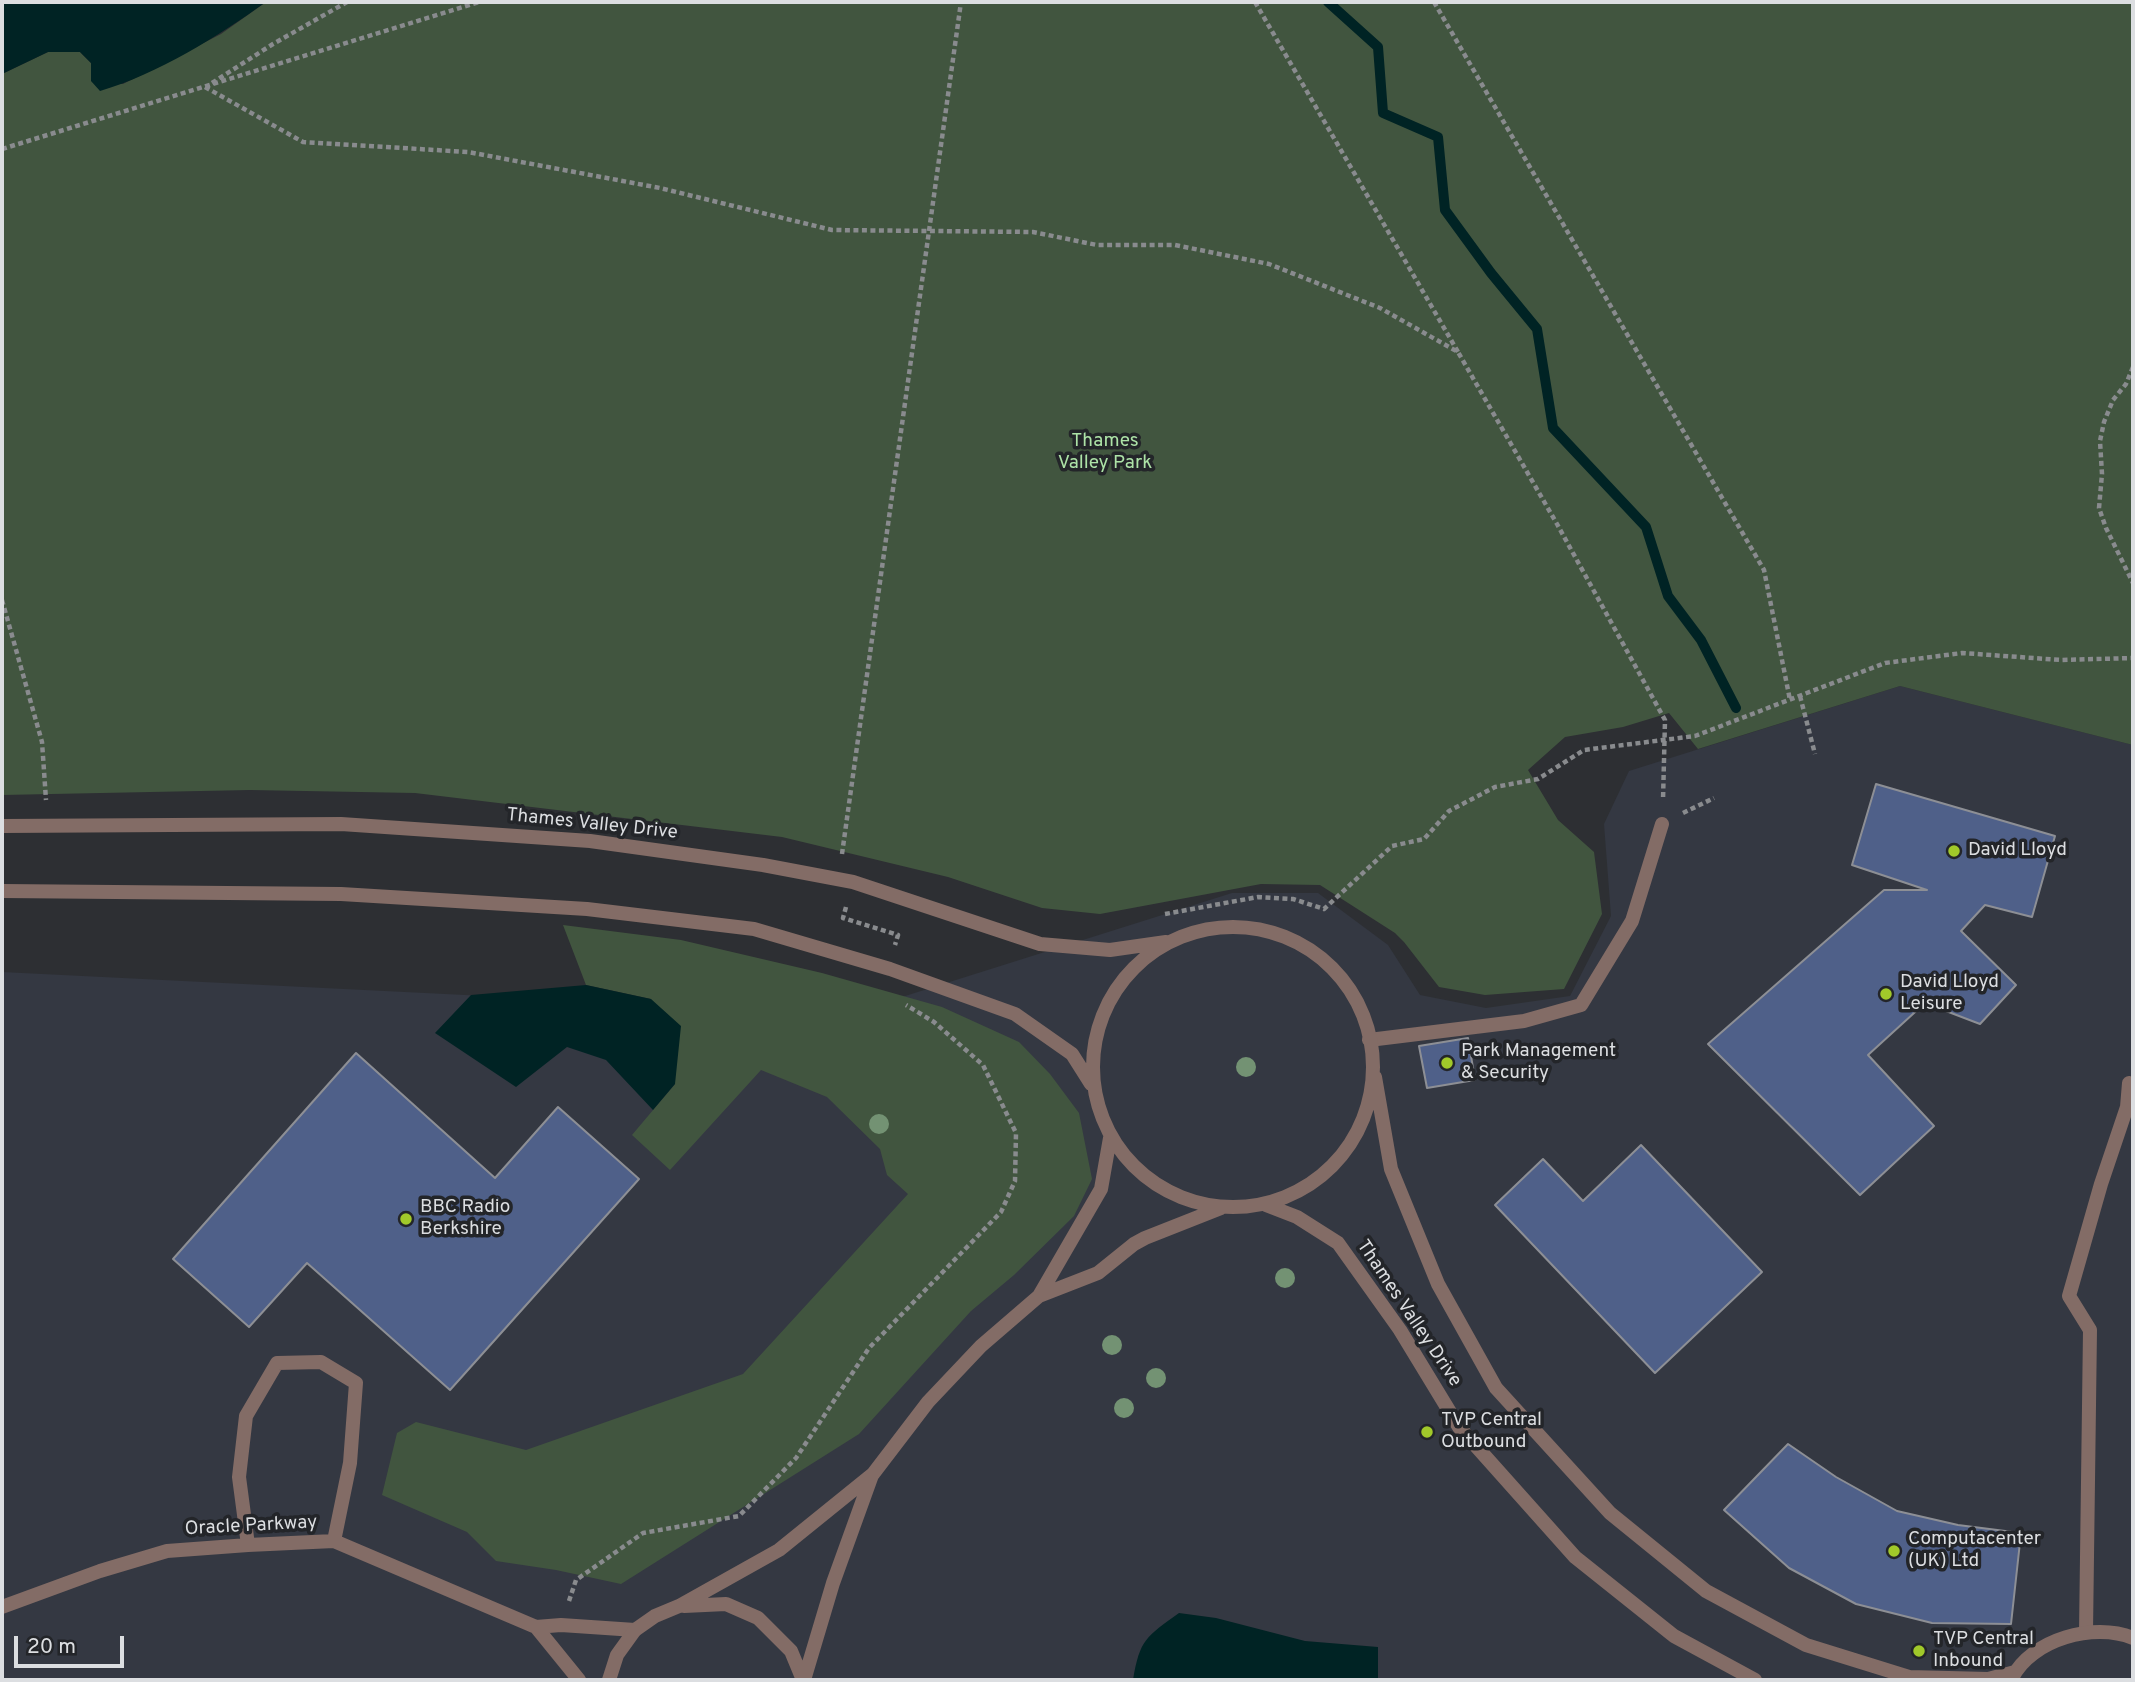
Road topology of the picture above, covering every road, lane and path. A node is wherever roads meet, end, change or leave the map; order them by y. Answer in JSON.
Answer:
{"nodes":[{"id":1,"x":348,"y":2,"type":"edge"},
{"id":2,"x":479,"y":2,"type":"edge"},
{"id":3,"x":961,"y":2,"type":"edge"},
{"id":4,"x":1255,"y":2,"type":"edge"},
{"id":5,"x":1434,"y":2,"type":"edge"},
{"id":6,"x":205,"y":87,"type":"junction"},
{"id":7,"x":2,"y":149,"type":"edge"},
{"id":8,"x":929,"y":231,"type":"junction"},
{"id":9,"x":1458,"y":352,"type":"junction"},
{"id":10,"x":2133,"y":367,"type":"edge"},
{"id":11,"x":2133,"y":583,"type":"edge"},
{"id":12,"x":2,"y":600,"type":"edge"},
{"id":13,"x":2133,"y":658,"type":"edge"},
{"id":14,"x":1800,"y":696,"type":"junction"},
{"id":15,"x":1790,"y":700,"type":"junction"},
{"id":16,"x":1665,"y":739,"type":"junction"},
{"id":17,"x":1815,"y":754,"type":"dead end"},
{"id":18,"x":1714,"y":798,"type":"dead end"},
{"id":19,"x":46,"y":802,"type":"dead end"},
{"id":20,"x":1662,"y":824,"type":"junction"},
{"id":21,"x":2,"y":826,"type":"edge"},
{"id":22,"x":841,"y":862,"type":"dead end"},
{"id":23,"x":853,"y":883,"type":"junction"},
{"id":24,"x":2,"y":891,"type":"edge"},
{"id":25,"x":1163,"y":914,"type":"dead end"},
{"id":26,"x":1166,"y":942,"type":"junction"},
{"id":27,"x":890,"y":969,"type":"junction"},
{"id":28,"x":903,"y":1003,"type":"dead end"},
{"id":29,"x":1369,"y":1040,"type":"junction"},
{"id":30,"x":1375,"y":1077,"type":"junction"},
{"id":31,"x":2129,"y":1083,"type":"dead end"},
{"id":32,"x":1091,"y":1084,"type":"junction"},
{"id":33,"x":1110,"y":1138,"type":"junction"},
{"id":34,"x":1266,"y":1205,"type":"junction"},
{"id":35,"x":1221,"y":1208,"type":"junction"},
{"id":36,"x":1039,"y":1296,"type":"junction"},
{"id":37,"x":873,"y":1474,"type":"junction"},
{"id":38,"x":334,"y":1541,"type":"junction"},
{"id":39,"x":248,"y":1545,"type":"junction"},
{"id":40,"x":576,"y":1580,"type":"dead end"},
{"id":41,"x":679,"y":1606,"type":"junction"},
{"id":42,"x":2,"y":1607,"type":"edge"},
{"id":43,"x":536,"y":1627,"type":"junction"},
{"id":44,"x":635,"y":1630,"type":"junction"},
{"id":45,"x":2086,"y":1632,"type":"junction"},
{"id":46,"x":2133,"y":1638,"type":"edge"},
{"id":47,"x":2013,"y":1676,"type":"edge"},
{"id":48,"x":579,"y":1680,"type":"edge"},
{"id":49,"x":609,"y":1680,"type":"edge"},
{"id":50,"x":803,"y":1680,"type":"edge"},
{"id":51,"x":1755,"y":1680,"type":"edge"}],
"edges":[{"from":1,"to":6,"type":"path"},
{"from":2,"to":6,"type":"path"},
{"from":3,"to":8,"type":"path"},
{"from":4,"to":9,"type":"path"},
{"from":5,"to":15,"type":"path"},
{"from":6,"to":7,"type":"path"},
{"from":6,"to":8,"type":"path"},
{"from":8,"to":9,"type":"path"},
{"from":8,"to":22,"type":"path"},
{"from":9,"to":16,"type":"path"},
{"from":10,"to":11,"type":"path"},
{"from":12,"to":19,"type":"path"},
{"from":13,"to":14,"type":"path"},
{"from":14,"to":15,"type":"path"},
{"from":14,"to":17,"type":"path"},
{"from":15,"to":16,"type":"path"},
{"from":16,"to":20,"type":"path"},
{"from":16,"to":25,"type":"path"},
{"from":18,"to":20,"type":"path"},
{"from":20,"to":29,"type":"street"},
{"from":21,"to":23,"type":"street","name":"Thames Valley Drive"},
{"from":23,"to":26,"type":"street","name":"Thames Valley Drive"},
{"from":23,"to":27,"type":"path"},
{"from":24,"to":27,"type":"street"},
{"from":26,"to":29,"type":"street","name":"Thames Valley Drive"},
{"from":26,"to":32,"type":"street"},
{"from":27,"to":32,"type":"street"},
{"from":28,"to":40,"type":"path"},
{"from":29,"to":30,"type":"street","name":"Thames Valley Drive"},
{"from":30,"to":34,"type":"street"},
{"from":30,"to":47,"type":"street","name":"Thames Valley Drive"},
{"from":31,"to":45,"type":"street"},
{"from":32,"to":33,"type":"street"},
{"from":33,"to":35,"type":"street"},
{"from":33,"to":36,"type":"street"},
{"from":34,"to":35,"type":"street"},
{"from":34,"to":51,"type":"street","name":"Thames Valley Drive"},
{"from":35,"to":36,"type":"street"},
{"from":36,"to":37,"type":"street"},
{"from":37,"to":41,"type":"street"},
{"from":37,"to":50,"type":"street"},
{"from":38,"to":39,"type":"street","name":"Oracle Parkway"},
{"from":38,"to":39,"type":"street"},
{"from":38,"to":43,"type":"street","name":"Oracle Parkway"},
{"from":39,"to":42,"type":"street","name":"Oracle Parkway"},
{"from":41,"to":44,"type":"street"},
{"from":41,"to":50,"type":"street"},
{"from":43,"to":44,"type":"street","name":"Oracle Parkway"},
{"from":43,"to":48,"type":"street","name":"Oracle Parkway"},
{"from":44,"to":49,"type":"street"},
{"from":45,"to":46,"type":"street"},
{"from":45,"to":47,"type":"street"}]}
